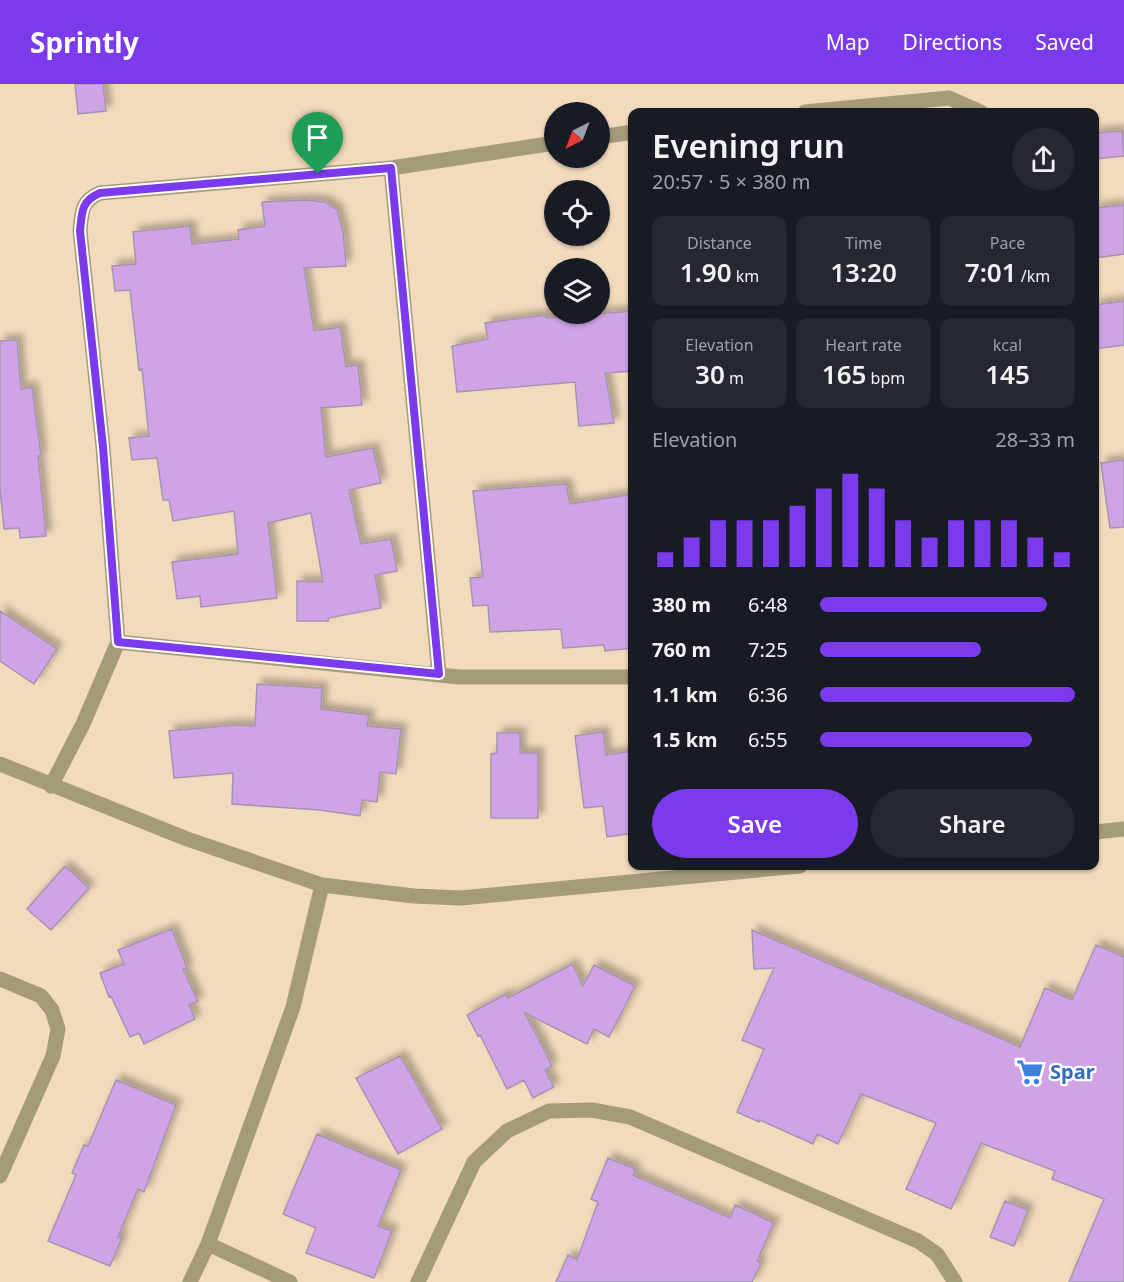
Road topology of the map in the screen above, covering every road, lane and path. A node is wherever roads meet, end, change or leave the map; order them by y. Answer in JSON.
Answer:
{"nodes":[{"id":1,"x":846,"y":108,"type":"edge"},
{"id":2,"x":972,"y":108,"type":"edge"},
{"id":3,"x":628,"y":133,"type":"edge"},
{"id":4,"x":610,"y":135,"type":"edge"},
{"id":5,"x":544,"y":145,"type":"edge"},
{"id":6,"x":391,"y":168,"type":"junction"},
{"id":7,"x":118,"y":642,"type":"junction"},
{"id":8,"x":439,"y":674,"type":"junction"},
{"id":9,"x":628,"y":677,"type":"edge"},
{"id":10,"x":0,"y":764,"type":"edge"},
{"id":11,"x":51,"y":786,"type":"junction"},
{"id":12,"x":1124,"y":830,"type":"edge"},
{"id":13,"x":1099,"y":832,"type":"edge"},
{"id":14,"x":737,"y":870,"type":"edge"},
{"id":15,"x":322,"y":885,"type":"junction"},
{"id":16,"x":0,"y":979,"type":"edge"},
{"id":17,"x":0,"y":1176,"type":"edge"},
{"id":18,"x":208,"y":1244,"type":"junction"},
{"id":19,"x":190,"y":1282,"type":"edge"},
{"id":20,"x":290,"y":1282,"type":"edge"},
{"id":21,"x":418,"y":1282,"type":"edge"},
{"id":22,"x":955,"y":1282,"type":"edge"}],
"edges":[{"from":1,"to":2,"type":"street"},
{"from":3,"to":4,"type":"street"},
{"from":5,"to":6,"type":"street"},
{"from":6,"to":7,"type":"street"},
{"from":6,"to":8,"type":"street"},
{"from":7,"to":8,"type":"street"},
{"from":7,"to":11,"type":"street"},
{"from":8,"to":9,"type":"street"},
{"from":10,"to":11,"type":"street"},
{"from":11,"to":15,"type":"street"},
{"from":12,"to":13,"type":"street"},
{"from":14,"to":15,"type":"street"},
{"from":15,"to":18,"type":"street"},
{"from":16,"to":17,"type":"street"},
{"from":18,"to":19,"type":"street"},
{"from":18,"to":20,"type":"street"},
{"from":21,"to":22,"type":"street"}]}
